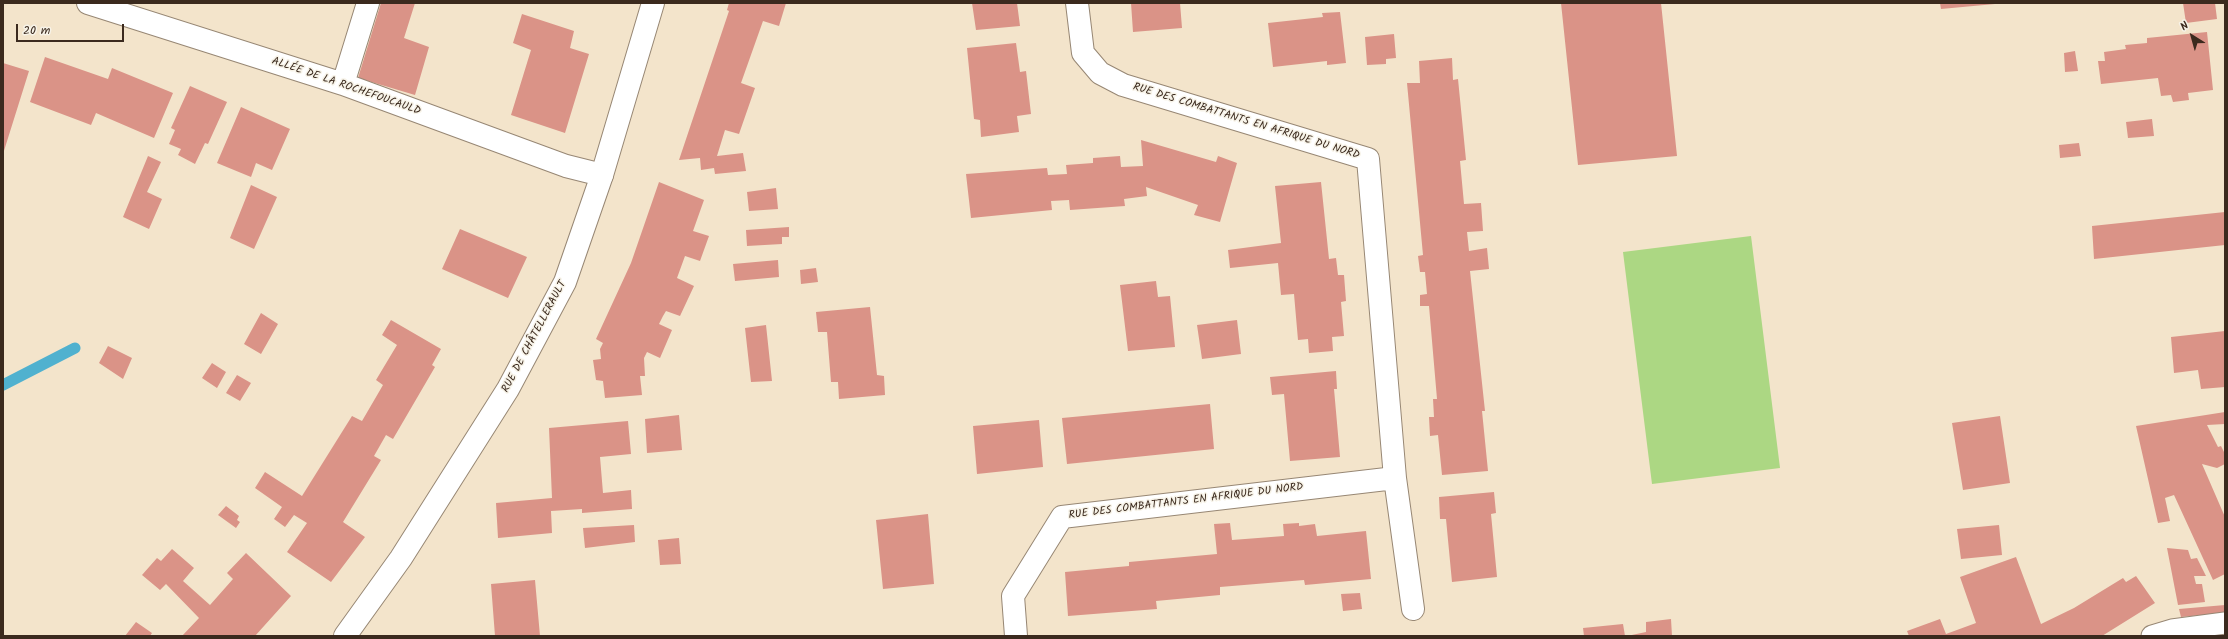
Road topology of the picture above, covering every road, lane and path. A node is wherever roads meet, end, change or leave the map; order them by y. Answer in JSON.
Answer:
{"nodes":[{"id":1,"x":88,"y":3,"type":"edge"},
{"id":2,"x":368,"y":3,"type":"edge"},
{"id":3,"x":653,"y":3,"type":"edge"},
{"id":4,"x":1077,"y":3,"type":"edge"},
{"id":5,"x":343,"y":84,"type":"junction"},
{"id":6,"x":602,"y":175,"type":"junction"},
{"id":7,"x":1395,"y":478,"type":"junction"},
{"id":8,"x":1413,"y":609,"type":"dead end"},
{"id":9,"x":2225,"y":623,"type":"edge"},
{"id":10,"x":345,"y":636,"type":"edge"},
{"id":11,"x":1016,"y":636,"type":"edge"},
{"id":12,"x":2152,"y":636,"type":"edge"}],
"edges":[{"from":1,"to":5,"type":"street","name":"ALLÉE DE LA ROCHEFOUCAULD"},
{"from":2,"to":5,"type":"street"},
{"from":3,"to":6,"type":"street","name":"RUE DE CHÂTELLERAULT"},
{"from":4,"to":7,"type":"street","name":"RUE DES COMBATTANTS EN AFRIQUE DU NORD"},
{"from":5,"to":6,"type":"street","name":"ALLÉE DE LA ROCHEFOUCAULD"},
{"from":6,"to":10,"type":"street","name":"RUE DE CHÂTELLERAULT"},
{"from":7,"to":8,"type":"street","name":"RUE DES COMBATTANTS EN AFRIQUE DU NORD"},
{"from":7,"to":11,"type":"street","name":"RUE DES COMBATTANTS EN AFRIQUE DU NORD"},
{"from":9,"to":12,"type":"lane"}]}
